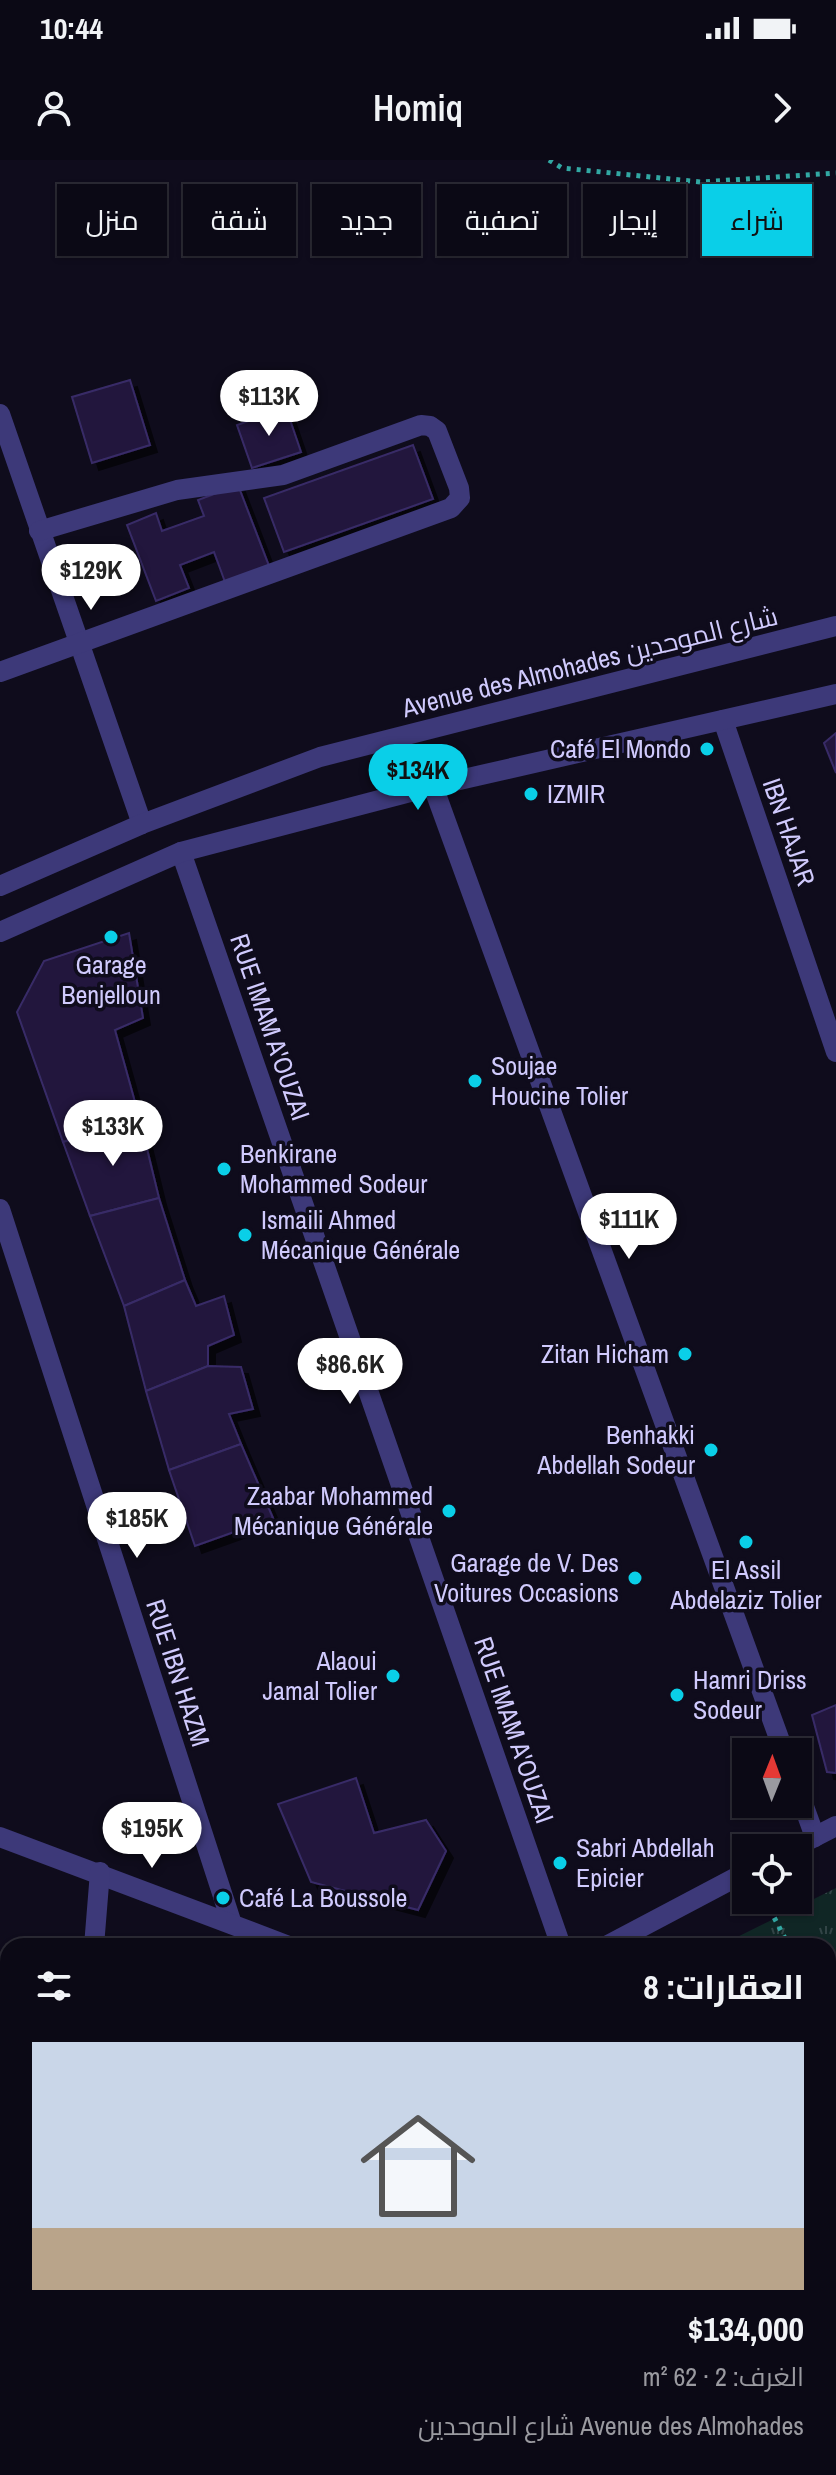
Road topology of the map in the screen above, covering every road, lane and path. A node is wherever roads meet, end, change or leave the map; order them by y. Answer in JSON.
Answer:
{"nodes":[{"id":1,"x":549,"y":160,"type":"edge"},
{"id":2,"x":836,"y":173,"type":"edge"},
{"id":3,"x":0,"y":414,"type":"edge"},
{"id":4,"x":39,"y":531,"type":"junction"},
{"id":5,"x":836,"y":626,"type":"edge"},
{"id":6,"x":78,"y":644,"type":"junction"},
{"id":7,"x":0,"y":672,"type":"edge"},
{"id":8,"x":836,"y":694,"type":"edge"},
{"id":9,"x":723,"y":720,"type":"junction"},
{"id":10,"x":433,"y":786,"type":"junction"},
{"id":11,"x":142,"y":824,"type":"junction"},
{"id":12,"x":181,"y":852,"type":"junction"},
{"id":13,"x":0,"y":886,"type":"edge"},
{"id":14,"x":0,"y":932,"type":"edge"},
{"id":15,"x":836,"y":1052,"type":"edge"},
{"id":16,"x":0,"y":1209,"type":"edge"},
{"id":17,"x":779,"y":1738,"type":"edge"},
{"id":18,"x":808,"y":1818,"type":"edge"},
{"id":19,"x":836,"y":1826,"type":"edge"},
{"id":20,"x":0,"y":1837,"type":"edge"},
{"id":21,"x":815,"y":1837,"type":"junction"},
{"id":22,"x":812,"y":1838,"type":"edge"},
{"id":23,"x":100,"y":1872,"type":"junction"},
{"id":24,"x":732,"y":1879,"type":"edge"},
{"id":25,"x":772,"y":1914,"type":"edge"},
{"id":26,"x":232,"y":1924,"type":"junction"},
{"id":27,"x":95,"y":1938,"type":"edge"},
{"id":28,"x":268,"y":1938,"type":"edge"},
{"id":29,"x":558,"y":1938,"type":"edge"},
{"id":30,"x":621,"y":1938,"type":"edge"},
{"id":31,"x":785,"y":1938,"type":"edge"}],
"edges":[{"from":1,"to":2,"type":"path"},
{"from":3,"to":4,"type":"street"},
{"from":4,"to":6,"type":"street"},
{"from":4,"to":6,"type":"street"},
{"from":5,"to":11,"type":"street","name":"Avenue des Almohades شارع الموحدين"},
{"from":6,"to":7,"type":"street"},
{"from":6,"to":11,"type":"street"},
{"from":8,"to":9,"type":"street"},
{"from":9,"to":10,"type":"street"},
{"from":9,"to":15,"type":"street","name":"IBN HAJAR"},
{"from":10,"to":12,"type":"street"},
{"from":10,"to":17,"type":"street"},
{"from":11,"to":13,"type":"street","name":"Avenue des Almohades شارع الموحدين"},
{"from":12,"to":14,"type":"street"},
{"from":12,"to":29,"type":"street","name":"RUE IMAM A'OUZAI"},
{"from":16,"to":26,"type":"street","name":"RUE IBN HAZM"},
{"from":18,"to":21,"type":"street"},
{"from":19,"to":21,"type":"street"},
{"from":20,"to":23,"type":"street"},
{"from":21,"to":22,"type":"street"},
{"from":23,"to":26,"type":"street"},
{"from":23,"to":27,"type":"street"},
{"from":24,"to":30,"type":"street"},
{"from":25,"to":31,"type":"path"},
{"from":26,"to":28,"type":"street"}]}
